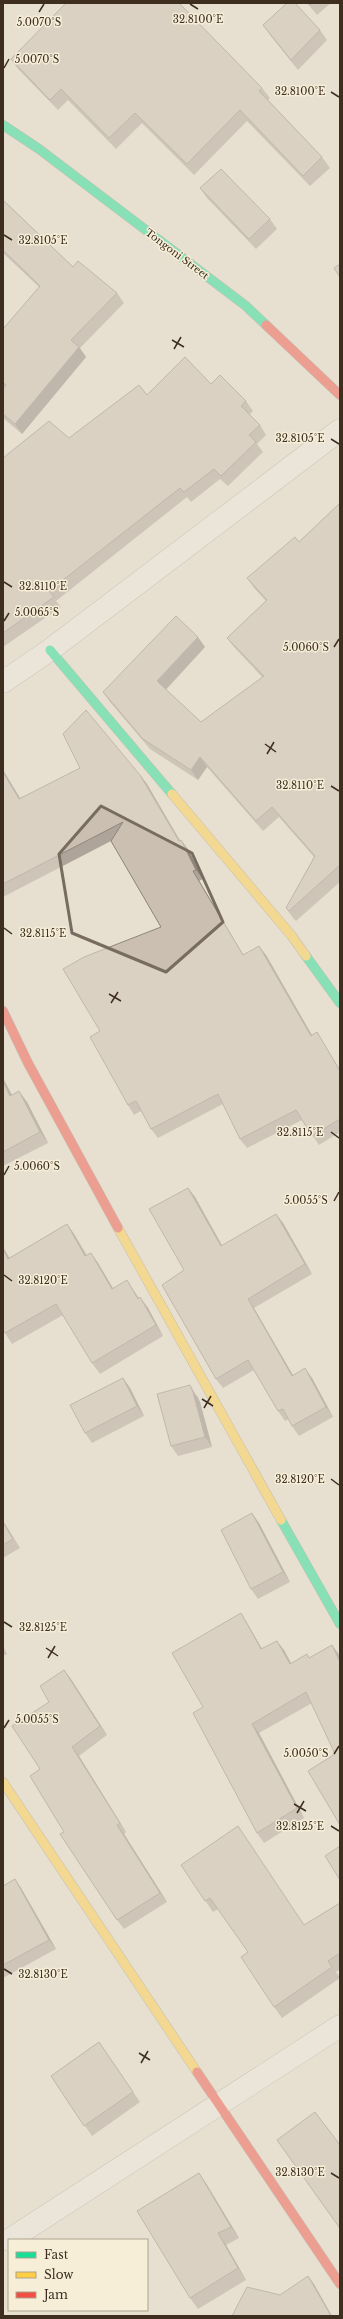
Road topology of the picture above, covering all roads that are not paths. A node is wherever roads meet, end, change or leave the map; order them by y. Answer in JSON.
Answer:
{"nodes":[{"id":1,"x":3,"y":125,"type":"edge"},
{"id":2,"x":340,"y":395,"type":"edge"},
{"id":3,"x":340,"y":430,"type":"edge"},
{"id":4,"x":50,"y":650,"type":"junction"},
{"id":5,"x":3,"y":682,"type":"edge"},
{"id":6,"x":340,"y":1003,"type":"edge"},
{"id":7,"x":3,"y":1011,"type":"edge"},
{"id":8,"x":340,"y":1624,"type":"edge"},
{"id":9,"x":3,"y":1782,"type":"edge"},
{"id":10,"x":340,"y":2026,"type":"edge"},
{"id":11,"x":221,"y":2104,"type":"junction"},
{"id":12,"x":11,"y":2239,"type":"edge"},
{"id":13,"x":340,"y":2284,"type":"edge"}],
"edges":[{"from":1,"to":2,"type":"street","name":"Tongoni Street"},
{"from":3,"to":4,"type":"street"},
{"from":4,"to":5,"type":"street"},
{"from":4,"to":6,"type":"street"},
{"from":7,"to":8,"type":"street"},
{"from":9,"to":11,"type":"street"},
{"from":10,"to":11,"type":"street"},
{"from":11,"to":12,"type":"street"},
{"from":11,"to":13,"type":"street"}]}
